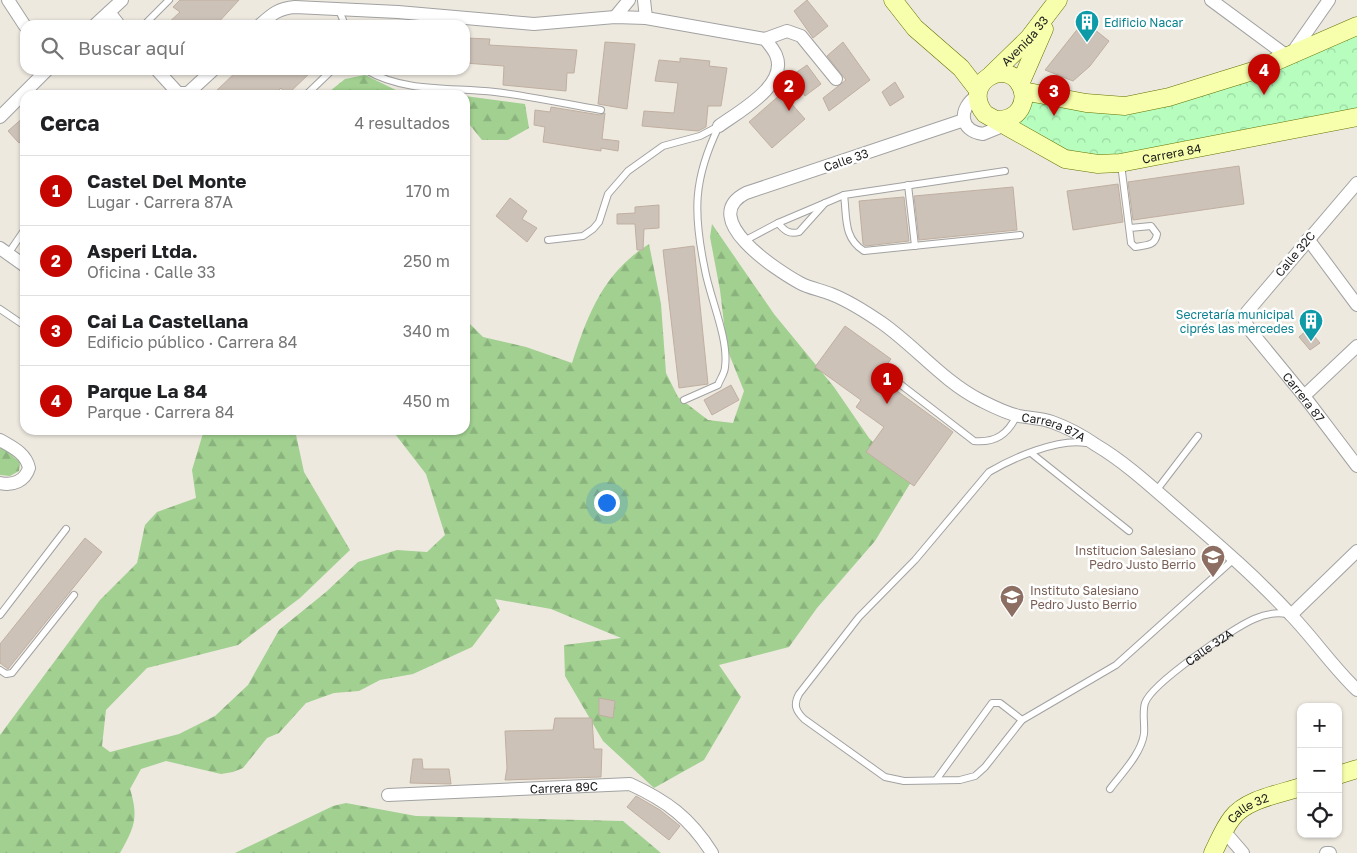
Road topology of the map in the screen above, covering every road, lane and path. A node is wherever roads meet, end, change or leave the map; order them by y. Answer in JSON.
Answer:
{"nodes":[{"id":1,"x":8,"y":0,"type":"edge"},
{"id":2,"x":122,"y":0,"type":"edge"},
{"id":3,"x":169,"y":0,"type":"edge"},
{"id":4,"x":629,"y":0,"type":"edge"},
{"id":5,"x":644,"y":0,"type":"edge"},
{"id":6,"x":893,"y":0,"type":"edge"},
{"id":7,"x":1211,"y":0,"type":"edge"},
{"id":8,"x":1329,"y":0,"type":"edge"},
{"id":9,"x":1055,"y":2,"type":"edge"},
{"id":10,"x":282,"y":4,"type":"edge"},
{"id":11,"x":339,"y":10,"type":"junction"},
{"id":12,"x":109,"y":12,"type":"junction"},
{"id":13,"x":615,"y":17,"type":"junction"},
{"id":14,"x":646,"y":18,"type":"junction"},
{"id":15,"x":21,"y":20,"type":"edge"},
{"id":16,"x":100,"y":20,"type":"edge"},
{"id":17,"x":115,"y":20,"type":"edge"},
{"id":18,"x":149,"y":20,"type":"edge"},
{"id":19,"x":265,"y":20,"type":"edge"},
{"id":20,"x":343,"y":20,"type":"edge"},
{"id":21,"x":1357,"y":26,"type":"edge"},
{"id":22,"x":765,"y":39,"type":"junction"},
{"id":23,"x":1290,"y":55,"type":"junction"},
{"id":24,"x":42,"y":75,"type":"edge"},
{"id":25,"x":162,"y":75,"type":"edge"},
{"id":26,"x":208,"y":75,"type":"edge"},
{"id":27,"x":327,"y":75,"type":"edge"},
{"id":28,"x":376,"y":75,"type":"edge"},
{"id":29,"x":836,"y":79,"type":"dead end"},
{"id":30,"x":983,"y":85,"type":"junction"},
{"id":31,"x":1022,"y":87,"type":"junction"},
{"id":32,"x":27,"y":90,"type":"edge"},
{"id":33,"x":175,"y":90,"type":"edge"},
{"id":34,"x":191,"y":90,"type":"edge"},
{"id":35,"x":311,"y":90,"type":"edge"},
{"id":36,"x":20,"y":97,"type":"edge"},
{"id":37,"x":601,"y":110,"type":"dead end"},
{"id":38,"x":0,"y":117,"type":"edge"},
{"id":39,"x":1357,"y":117,"type":"edge"},
{"id":40,"x":964,"y":120,"type":"junction"},
{"id":41,"x":1001,"y":122,"type":"junction"},
{"id":42,"x":719,"y":126,"type":"junction"},
{"id":43,"x":1120,"y":163,"type":"junction"},
{"id":44,"x":1005,"y":171,"type":"dead end"},
{"id":45,"x":1357,"y":183,"type":"edge"},
{"id":46,"x":908,"y":185,"type":"junction"},
{"id":47,"x":844,"y":194,"type":"junction"},
{"id":48,"x":826,"y":202,"type":"junction"},
{"id":49,"x":731,"y":206,"type":"joint"},
{"id":50,"x":778,"y":223,"type":"junction"},
{"id":51,"x":1130,"y":228,"type":"junction"},
{"id":52,"x":20,"y":234,"type":"edge"},
{"id":53,"x":1020,"y":235,"type":"dead end"},
{"id":54,"x":1308,"y":239,"type":"junction"},
{"id":55,"x":548,"y":240,"type":"dead end"},
{"id":56,"x":744,"y":241,"type":"junction"},
{"id":57,"x":915,"y":246,"type":"junction"},
{"id":58,"x":4,"y":251,"type":"edge"},
{"id":59,"x":20,"y":262,"type":"edge"},
{"id":60,"x":1357,"y":305,"type":"edge"},
{"id":61,"x":0,"y":309,"type":"edge"},
{"id":62,"x":20,"y":323,"type":"edge"},
{"id":63,"x":1249,"y":329,"type":"joint"},
{"id":64,"x":1357,"y":346,"type":"edge"},
{"id":65,"x":887,"y":374,"type":"dead end"},
{"id":66,"x":1304,"y":396,"type":"junction"},
{"id":67,"x":684,"y":400,"type":"dead end"},
{"id":68,"x":1017,"y":416,"type":"junction"},
{"id":69,"x":1198,"y":436,"type":"dead end"},
{"id":70,"x":0,"y":440,"type":"edge"},
{"id":71,"x":1096,"y":445,"type":"junction"},
{"id":72,"x":1031,"y":453,"type":"junction"},
{"id":73,"x":1357,"y":466,"type":"edge"},
{"id":74,"x":0,"y":483,"type":"edge"},
{"id":75,"x":1156,"y":491,"type":"junction"},
{"id":76,"x":66,"y":529,"type":"dead end"},
{"id":77,"x":1129,"y":530,"type":"dead end"},
{"id":78,"x":1357,"y":551,"type":"edge"},
{"id":79,"x":1234,"y":559,"type":"junction"},
{"id":80,"x":74,"y":595,"type":"dead end"},
{"id":81,"x":0,"y":615,"type":"edge"},
{"id":82,"x":1291,"y":615,"type":"junction"},
{"id":83,"x":0,"y":670,"type":"edge"},
{"id":84,"x":1357,"y":690,"type":"edge"},
{"id":85,"x":1022,"y":720,"type":"junction"},
{"id":86,"x":1357,"y":769,"type":"edge"},
{"id":87,"x":1342,"y":774,"type":"edge"},
{"id":88,"x":936,"y":780,"type":"junction"},
{"id":89,"x":1297,"y":788,"type":"edge"},
{"id":90,"x":1110,"y":789,"type":"dead end"},
{"id":91,"x":388,"y":794,"type":"dead end"},
{"id":92,"x":1224,"y":831,"type":"junction"},
{"id":93,"x":712,"y":853,"type":"edge"},
{"id":94,"x":1214,"y":853,"type":"edge"},
{"id":95,"x":1243,"y":853,"type":"edge"}],
"edges":[{"from":1,"to":15,"type":"street"},
{"from":2,"to":12,"type":"street"},
{"from":3,"to":18,"type":"lane"},
{"from":4,"to":13,"type":"street"},
{"from":5,"to":14,"type":"street"},
{"from":6,"to":30,"type":"street"},
{"from":7,"to":23,"type":"street"},
{"from":8,"to":23,"type":"street"},
{"from":9,"to":30,"type":"street","name":"Avenida 33"},
{"from":9,"to":31,"type":"street","name":"Avenida 33"},
{"from":10,"to":11,"type":"street"},
{"from":10,"to":19,"type":"street"},
{"from":11,"to":13,"type":"street"},
{"from":11,"to":20,"type":"lane"},
{"from":12,"to":16,"type":"street"},
{"from":12,"to":17,"type":"street"},
{"from":13,"to":14,"type":"street"},
{"from":14,"to":22,"type":"street"},
{"from":21,"to":23,"type":"street"},
{"from":22,"to":29,"type":"street"},
{"from":22,"to":42,"type":"street"},
{"from":23,"to":31,"type":"street"},
{"from":24,"to":32,"type":"street"},
{"from":25,"to":33,"type":"street"},
{"from":26,"to":34,"type":"street"},
{"from":27,"to":35,"type":"lane"},
{"from":28,"to":37,"type":"lane"},
{"from":30,"to":31,"type":"street"},
{"from":30,"to":40,"type":"street"},
{"from":30,"to":41,"type":"street"},
{"from":31,"to":41,"type":"street"},
{"from":36,"to":38,"type":"street"},
{"from":39,"to":43,"type":"street","name":"Carrera 84"},
{"from":40,"to":41,"type":"street"},
{"from":40,"to":49,"type":"street","name":"Calle 33"},
{"from":41,"to":43,"type":"street","name":"Carrera 84"},
{"from":42,"to":55,"type":"lane"},
{"from":42,"to":67,"type":"lane"},
{"from":43,"to":51,"type":"lane"},
{"from":44,"to":46,"type":"lane"},
{"from":45,"to":54,"type":"street","name":"Calle 32C"},
{"from":46,"to":47,"type":"lane"},
{"from":46,"to":57,"type":"lane"},
{"from":47,"to":48,"type":"lane"},
{"from":47,"to":57,"type":"lane"},
{"from":48,"to":50,"type":"lane"},
{"from":48,"to":50,"type":"lane"},
{"from":49,"to":56,"type":"street","name":"Carrera 87A"},
{"from":50,"to":56,"type":"lane"},
{"from":51,"to":51,"type":"lane"},
{"from":52,"to":58,"type":"lane"},
{"from":53,"to":57,"type":"lane"},
{"from":54,"to":60,"type":"street"},
{"from":54,"to":63,"type":"street","name":"Calle 32C"},
{"from":56,"to":68,"type":"street","name":"Carrera 87A"},
{"from":58,"to":59,"type":"street"},
{"from":61,"to":62,"type":"lane"},
{"from":63,"to":66,"type":"street","name":"Carrera 87"},
{"from":64,"to":66,"type":"street"},
{"from":65,"to":68,"type":"lane"},
{"from":66,"to":73,"type":"street","name":"Carrera 87"},
{"from":68,"to":71,"type":"street","name":"Carrera 87A"},
{"from":69,"to":75,"type":"lane"},
{"from":70,"to":74,"type":"street"},
{"from":71,"to":72,"type":"lane"},
{"from":71,"to":75,"type":"street","name":"Carrera 87A"},
{"from":72,"to":77,"type":"lane"},
{"from":72,"to":88,"type":"lane"},
{"from":75,"to":79,"type":"street","name":"Carrera 87A"},
{"from":76,"to":81,"type":"lane"},
{"from":78,"to":82,"type":"street"},
{"from":79,"to":82,"type":"street","name":"Carrera 87A"},
{"from":79,"to":85,"type":"lane"},
{"from":80,"to":83,"type":"lane"},
{"from":82,"to":84,"type":"street","name":"Carrera 87A"},
{"from":82,"to":90,"type":"lane","name":"Calle 32A"},
{"from":85,"to":88,"type":"lane"},
{"from":85,"to":88,"type":"lane"},
{"from":86,"to":87,"type":"street"},
{"from":89,"to":92,"type":"street","name":"Calle 32"},
{"from":91,"to":93,"type":"street","name":"Carrera 89C"},
{"from":92,"to":94,"type":"street","name":"Calle 32"},
{"from":92,"to":95,"type":"street"}]}
